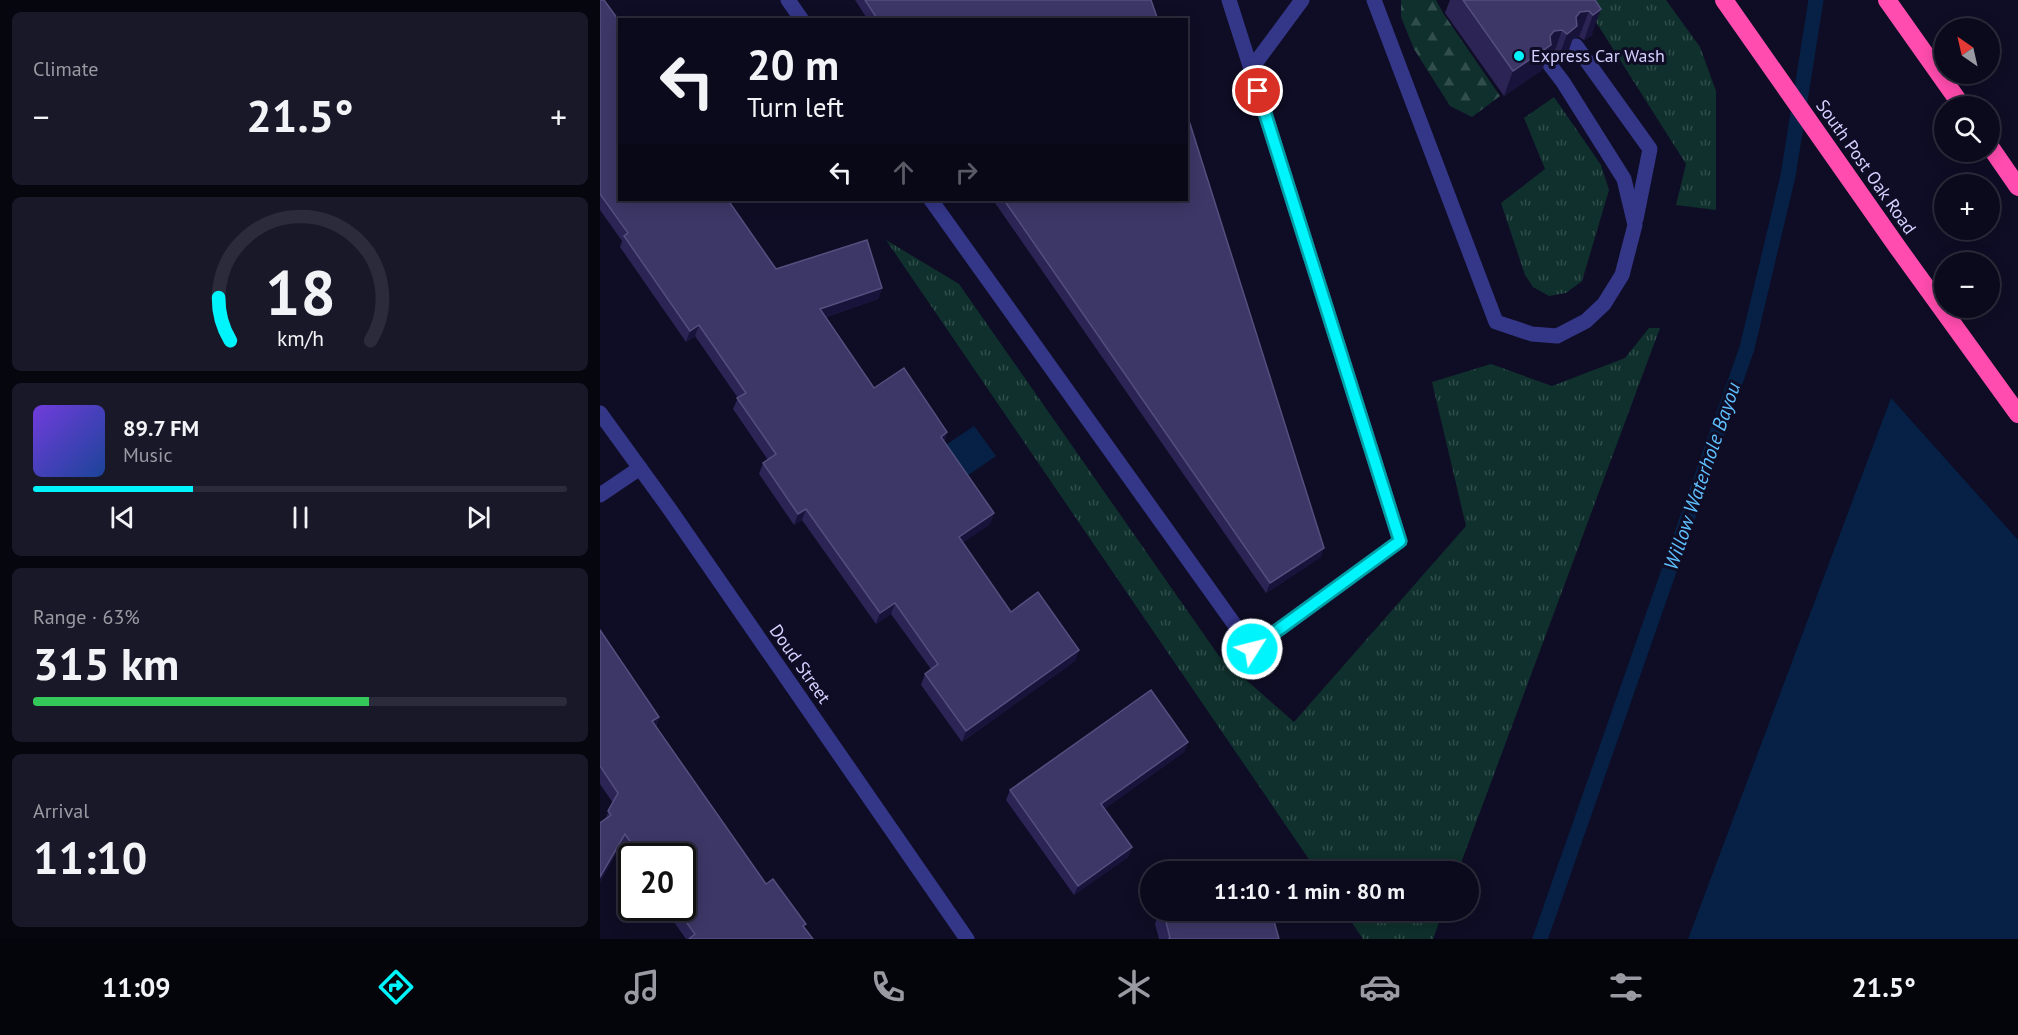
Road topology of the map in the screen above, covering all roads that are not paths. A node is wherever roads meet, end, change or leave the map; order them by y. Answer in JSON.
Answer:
{"nodes":[{"id":1,"x":788,"y":0,"type":"edge"},
{"id":2,"x":1229,"y":0,"type":"edge"},
{"id":3,"x":1302,"y":0,"type":"edge"},
{"id":4,"x":1374,"y":0,"type":"edge"},
{"id":5,"x":1724,"y":0,"type":"edge"},
{"id":6,"x":1887,"y":0,"type":"edge"},
{"id":7,"x":801,"y":18,"type":"edge"},
{"id":8,"x":1576,"y":46,"type":"edge"},
{"id":9,"x":1550,"y":65,"type":"edge"},
{"id":10,"x":1251,"y":69,"type":"junction"},
{"id":11,"x":1955,"y":96,"type":"edge"},
{"id":12,"x":2000,"y":161,"type":"edge"},
{"id":13,"x":2018,"y":187,"type":"edge"},
{"id":14,"x":932,"y":201,"type":"edge"},
{"id":15,"x":1635,"y":225,"type":"junction"},
{"id":16,"x":1982,"y":363,"type":"junction"},
{"id":17,"x":2018,"y":394,"type":"edge"},
{"id":18,"x":600,"y":412,"type":"edge"},
{"id":19,"x":2018,"y":414,"type":"edge"},
{"id":20,"x":640,"y":468,"type":"junction"},
{"id":21,"x":600,"y":495,"type":"edge"},
{"id":22,"x":967,"y":939,"type":"edge"}],
"edges":[{"from":1,"to":7,"type":"street"},
{"from":2,"to":10,"type":"street"},
{"from":3,"to":10,"type":"street"},
{"from":4,"to":15,"type":"street"},
{"from":5,"to":16,"type":"highway","name":"South Post Oak Road"},
{"from":6,"to":11,"type":"highway"},
{"from":8,"to":15,"type":"street"},
{"from":9,"to":15,"type":"street"},
{"from":10,"to":14,"type":"street"},
{"from":12,"to":13,"type":"highway"},
{"from":16,"to":17,"type":"highway"},
{"from":16,"to":19,"type":"highway","name":"South Post Oak Road"},
{"from":18,"to":20,"type":"street","name":"Doud Street"},
{"from":20,"to":21,"type":"street"},
{"from":20,"to":22,"type":"street","name":"Doud Street"}]}
